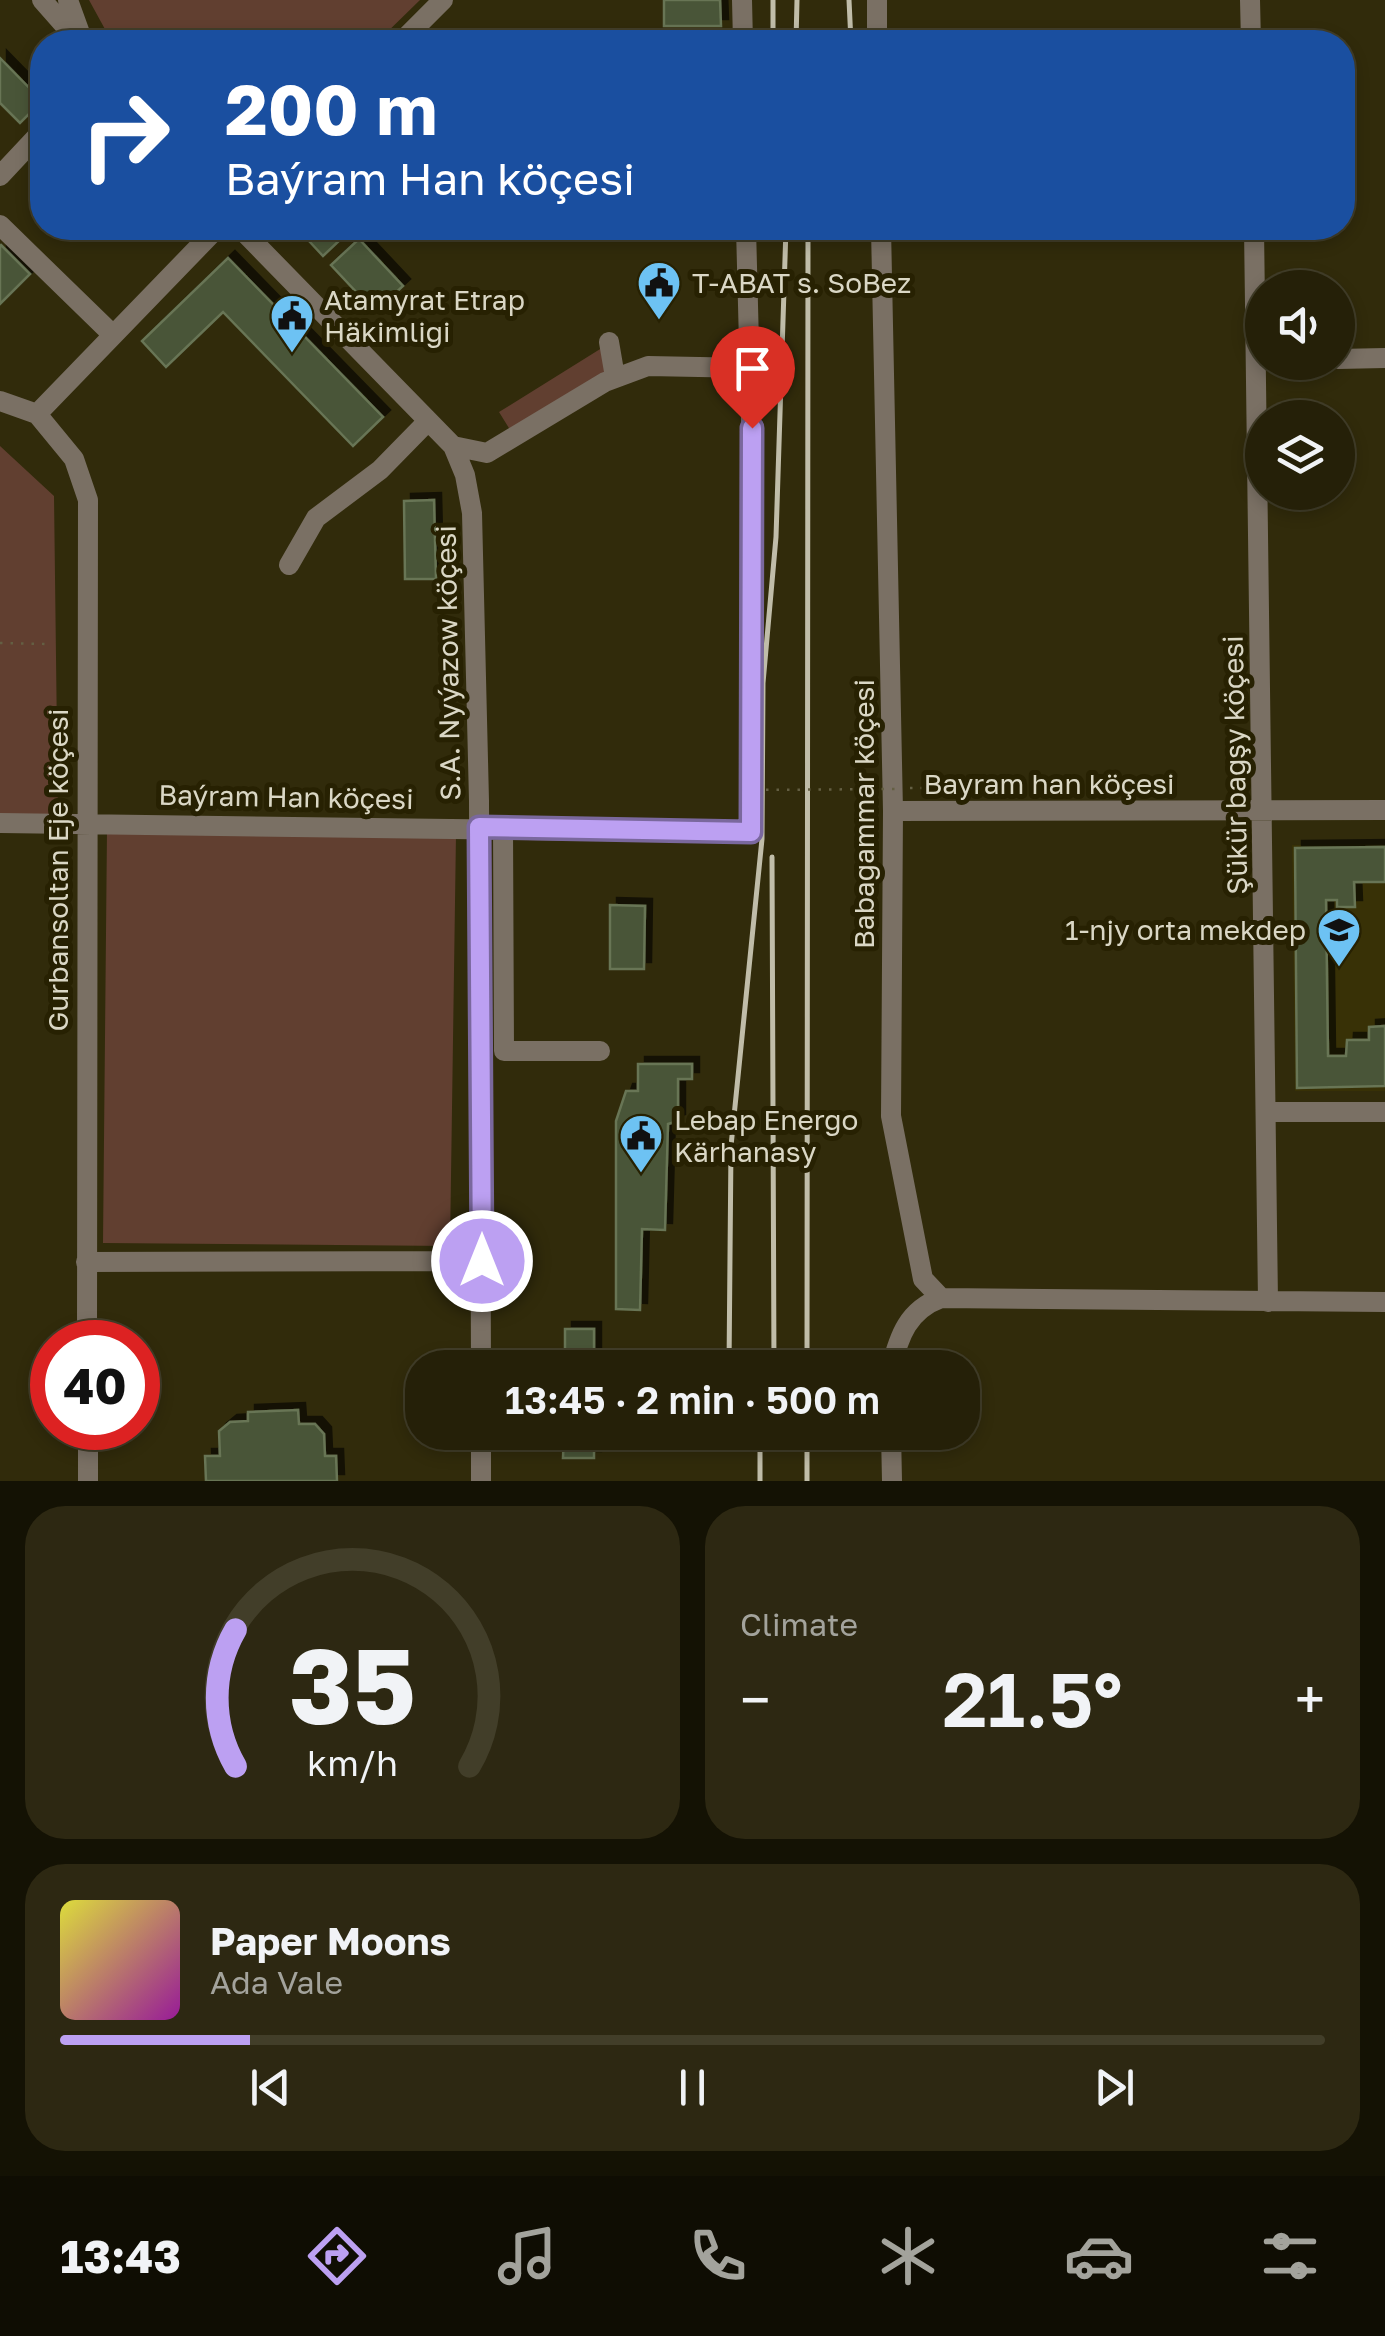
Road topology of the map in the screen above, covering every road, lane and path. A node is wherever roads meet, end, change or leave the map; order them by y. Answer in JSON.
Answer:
{"nodes":[{"id":1,"x":42,"y":0,"type":"edge"},
{"id":2,"x":68,"y":0,"type":"edge"},
{"id":3,"x":444,"y":0,"type":"edge"},
{"id":4,"x":742,"y":0,"type":"edge"},
{"id":5,"x":876,"y":0,"type":"edge"},
{"id":6,"x":1250,"y":0,"type":"edge"},
{"id":7,"x":70,"y":30,"type":"edge"},
{"id":8,"x":77,"y":30,"type":"edge"},
{"id":9,"x":413,"y":30,"type":"edge"},
{"id":10,"x":743,"y":30,"type":"edge"},
{"id":11,"x":877,"y":30,"type":"edge"},
{"id":12,"x":1251,"y":30,"type":"edge"},
{"id":13,"x":30,"y":144,"type":"edge"},
{"id":14,"x":0,"y":176,"type":"edge"},
{"id":15,"x":0,"y":225,"type":"edge"},
{"id":16,"x":205,"y":240,"type":"edge"},
{"id":17,"x":252,"y":240,"type":"edge"},
{"id":18,"x":746,"y":240,"type":"edge"},
{"id":19,"x":881,"y":240,"type":"edge"},
{"id":20,"x":1255,"y":240,"type":"edge"},
{"id":21,"x":1256,"y":270,"type":"edge"},
{"id":22,"x":113,"y":336,"type":"junction"},
{"id":23,"x":609,"y":342,"type":"dead end"},
{"id":24,"x":1385,"y":358,"type":"edge"},
{"id":25,"x":1355,"y":359,"type":"edge"},
{"id":26,"x":750,"y":368,"type":"junction"},
{"id":27,"x":616,"y":378,"type":"junction"},
{"id":28,"x":1260,"y":380,"type":"edge"},
{"id":29,"x":0,"y":401,"type":"edge"},
{"id":30,"x":37,"y":414,"type":"junction"},
{"id":31,"x":428,"y":421,"type":"junction"},
{"id":32,"x":453,"y":446,"type":"junction"},
{"id":33,"x":494,"y":450,"type":"junction"},
{"id":34,"x":472,"y":513,"type":"junction"},
{"id":35,"x":289,"y":565,"type":"dead end"},
{"id":36,"x":0,"y":643,"type":"edge"},
{"id":37,"x":48,"y":644,"type":"dead end"},
{"id":38,"x":898,"y":789,"type":"dead end"},
{"id":39,"x":745,"y":790,"type":"dead end"},
{"id":40,"x":1385,"y":810,"type":"edge"},
{"id":41,"x":893,"y":811,"type":"junction"},
{"id":42,"x":1263,"y":812,"type":"junction"},
{"id":43,"x":84,"y":822,"type":"junction"},
{"id":44,"x":0,"y":823,"type":"edge"},
{"id":45,"x":479,"y":827,"type":"junction"},
{"id":46,"x":503,"y":827,"type":"junction"},
{"id":47,"x":600,"y":1051,"type":"dead end"},
{"id":48,"x":1268,"y":1112,"type":"junction"},
{"id":49,"x":1385,"y":1112,"type":"edge"},
{"id":50,"x":482,"y":1261,"type":"junction"},
{"id":51,"x":86,"y":1262,"type":"junction"},
{"id":52,"x":941,"y":1298,"type":"junction"},
{"id":53,"x":1268,"y":1302,"type":"junction"},
{"id":54,"x":1385,"y":1302,"type":"edge"},
{"id":55,"x":87,"y":1320,"type":"edge"},
{"id":56,"x":481,"y":1350,"type":"edge"},
{"id":57,"x":896,"y":1350,"type":"edge"},
{"id":58,"x":88,"y":1450,"type":"edge"},
{"id":59,"x":481,"y":1450,"type":"edge"},
{"id":60,"x":892,"y":1450,"type":"edge"},
{"id":61,"x":88,"y":1481,"type":"edge"},
{"id":62,"x":481,"y":1481,"type":"edge"},
{"id":63,"x":892,"y":1481,"type":"edge"}],
"edges":[{"from":1,"to":7,"type":"street"},
{"from":2,"to":8,"type":"street"},
{"from":3,"to":9,"type":"street"},
{"from":4,"to":10,"type":"street"},
{"from":5,"to":11,"type":"street"},
{"from":6,"to":12,"type":"street"},
{"from":13,"to":14,"type":"street"},
{"from":15,"to":22,"type":"street"},
{"from":16,"to":22,"type":"street"},
{"from":17,"to":31,"type":"street","name":"S.A. Nyýazow köçesi"},
{"from":18,"to":26,"type":"street"},
{"from":19,"to":41,"type":"street","name":"Babagammar köçesi"},
{"from":20,"to":21,"type":"street","name":"Şükür bagşy köçesi"},
{"from":22,"to":30,"type":"street"},
{"from":23,"to":27,"type":"street"},
{"from":24,"to":25,"type":"street"},
{"from":26,"to":27,"type":"street"},
{"from":26,"to":46,"type":"street","name":"Baýram Han köçesi"},
{"from":27,"to":33,"type":"street"},
{"from":28,"to":42,"type":"street","name":"Şükür bagşy köçesi"},
{"from":29,"to":30,"type":"street"},
{"from":30,"to":43,"type":"street","name":"Gurbansoltan Eje köçesi"},
{"from":31,"to":32,"type":"street","name":"S.A. Nyýazow köçesi"},
{"from":31,"to":35,"type":"street"},
{"from":32,"to":33,"type":"street"},
{"from":32,"to":34,"type":"street","name":"S.A. Nyýazow köçesi"},
{"from":33,"to":34,"type":"street"},
{"from":34,"to":45,"type":"street","name":"S.A. Nyýazow köçesi"},
{"from":36,"to":37,"type":"path"},
{"from":38,"to":39,"type":"path","bridge":true},
{"from":40,"to":42,"type":"street","name":"Bayram han köçesi"},
{"from":41,"to":42,"type":"street","name":"Bayram han köçesi"},
{"from":41,"to":52,"type":"street","name":"Babagammar köçesi"},
{"from":42,"to":48,"type":"street","name":"Şükür bagşy köçesi"},
{"from":43,"to":44,"type":"street","name":"Baýram Han köçesi"},
{"from":43,"to":45,"type":"street","name":"Baýram Han köçesi"},
{"from":43,"to":51,"type":"street","name":"Gurbansoltan Eje köçesi"},
{"from":45,"to":46,"type":"street","name":"Baýram Han köçesi"},
{"from":45,"to":50,"type":"street","name":"S.A. Nyýazow köçesi"},
{"from":46,"to":47,"type":"street"},
{"from":48,"to":49,"type":"street"},
{"from":48,"to":53,"type":"street","name":"Şükür bagşy köçesi"},
{"from":50,"to":51,"type":"street"},
{"from":50,"to":56,"type":"street","name":"S.A. Nyýazow köçesi"},
{"from":51,"to":55,"type":"street","name":"Gurbansoltan Eje köçesi"},
{"from":52,"to":53,"type":"street"},
{"from":52,"to":57,"type":"street"},
{"from":53,"to":54,"type":"street"},
{"from":58,"to":61,"type":"street"},
{"from":59,"to":62,"type":"street"},
{"from":60,"to":63,"type":"street"}]}
